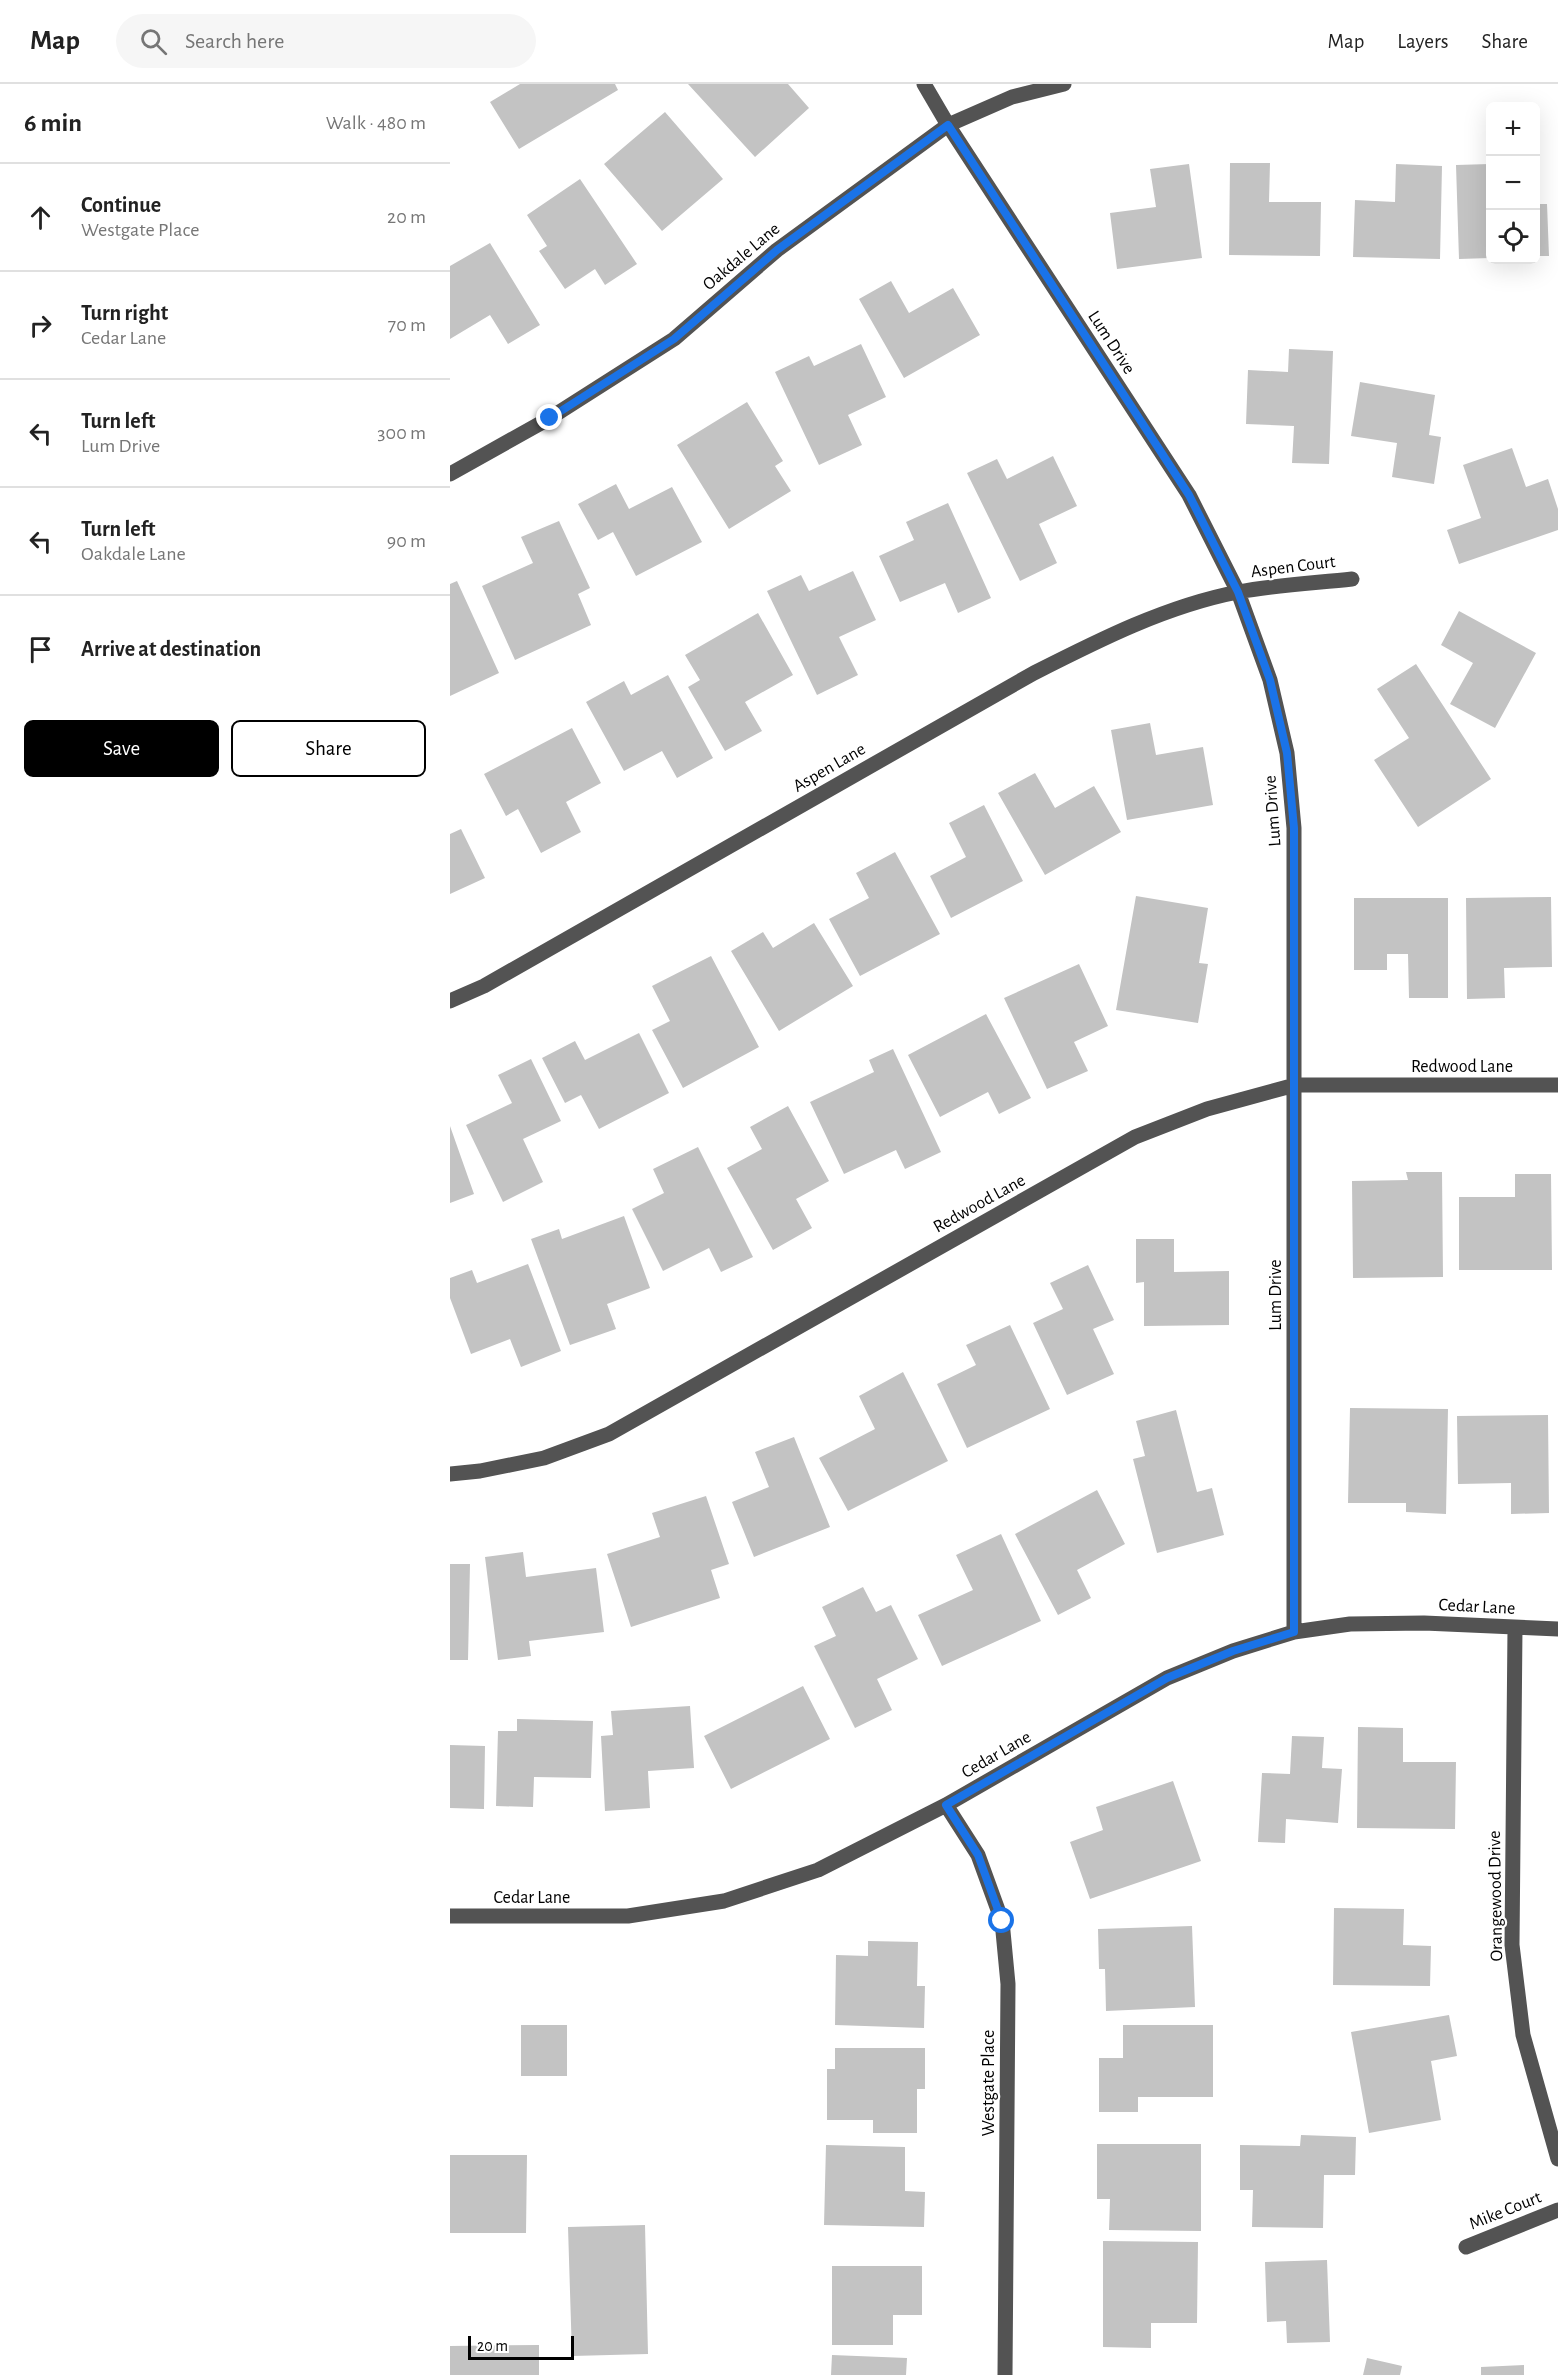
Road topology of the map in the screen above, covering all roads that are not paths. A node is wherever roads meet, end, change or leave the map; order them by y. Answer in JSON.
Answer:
{"nodes":[{"id":1,"x":924,"y":84,"type":"edge"},
{"id":2,"x":1064,"y":84,"type":"edge"},
{"id":3,"x":948,"y":125,"type":"junction"},
{"id":4,"x":450,"y":474,"type":"edge"},
{"id":5,"x":1352,"y":579,"type":"dead end"},
{"id":6,"x":1238,"y":592,"type":"junction"},
{"id":7,"x":450,"y":1000,"type":"edge"},
{"id":8,"x":1295,"y":1085,"type":"junction"},
{"id":9,"x":1558,"y":1085,"type":"edge"},
{"id":10,"x":450,"y":1474,"type":"edge"},
{"id":11,"x":1515,"y":1628,"type":"junction"},
{"id":12,"x":1558,"y":1629,"type":"edge"},
{"id":13,"x":1294,"y":1632,"type":"junction"},
{"id":14,"x":946,"y":1805,"type":"junction"},
{"id":15,"x":450,"y":1916,"type":"edge"},
{"id":16,"x":1558,"y":2159,"type":"edge"},
{"id":17,"x":1558,"y":2210,"type":"edge"},
{"id":18,"x":1466,"y":2247,"type":"dead end"},
{"id":19,"x":1005,"y":2375,"type":"edge"}],
"edges":[{"from":1,"to":3,"type":"street","name":"Lum Drive"},
{"from":2,"to":3,"type":"street","name":"Oakdale Lane"},
{"from":3,"to":4,"type":"street","name":"Oakdale Lane"},
{"from":3,"to":6,"type":"street","name":"Lum Drive"},
{"from":5,"to":6,"type":"street","name":"Aspen Court"},
{"from":6,"to":7,"type":"street","name":"Aspen Lane"},
{"from":6,"to":8,"type":"street","name":"Lum Drive"},
{"from":8,"to":9,"type":"street","name":"Redwood Lane"},
{"from":8,"to":10,"type":"street","name":"Redwood Lane"},
{"from":8,"to":13,"type":"street","name":"Lum Drive"},
{"from":11,"to":12,"type":"street","name":"Cedar Lane"},
{"from":11,"to":13,"type":"street","name":"Cedar Lane"},
{"from":11,"to":16,"type":"street","name":"Orangewood Drive"},
{"from":13,"to":14,"type":"street","name":"Cedar Lane"},
{"from":14,"to":15,"type":"street","name":"Cedar Lane"},
{"from":14,"to":19,"type":"street","name":"Westgate Place"},
{"from":17,"to":18,"type":"street","name":"Mike Court"}]}
